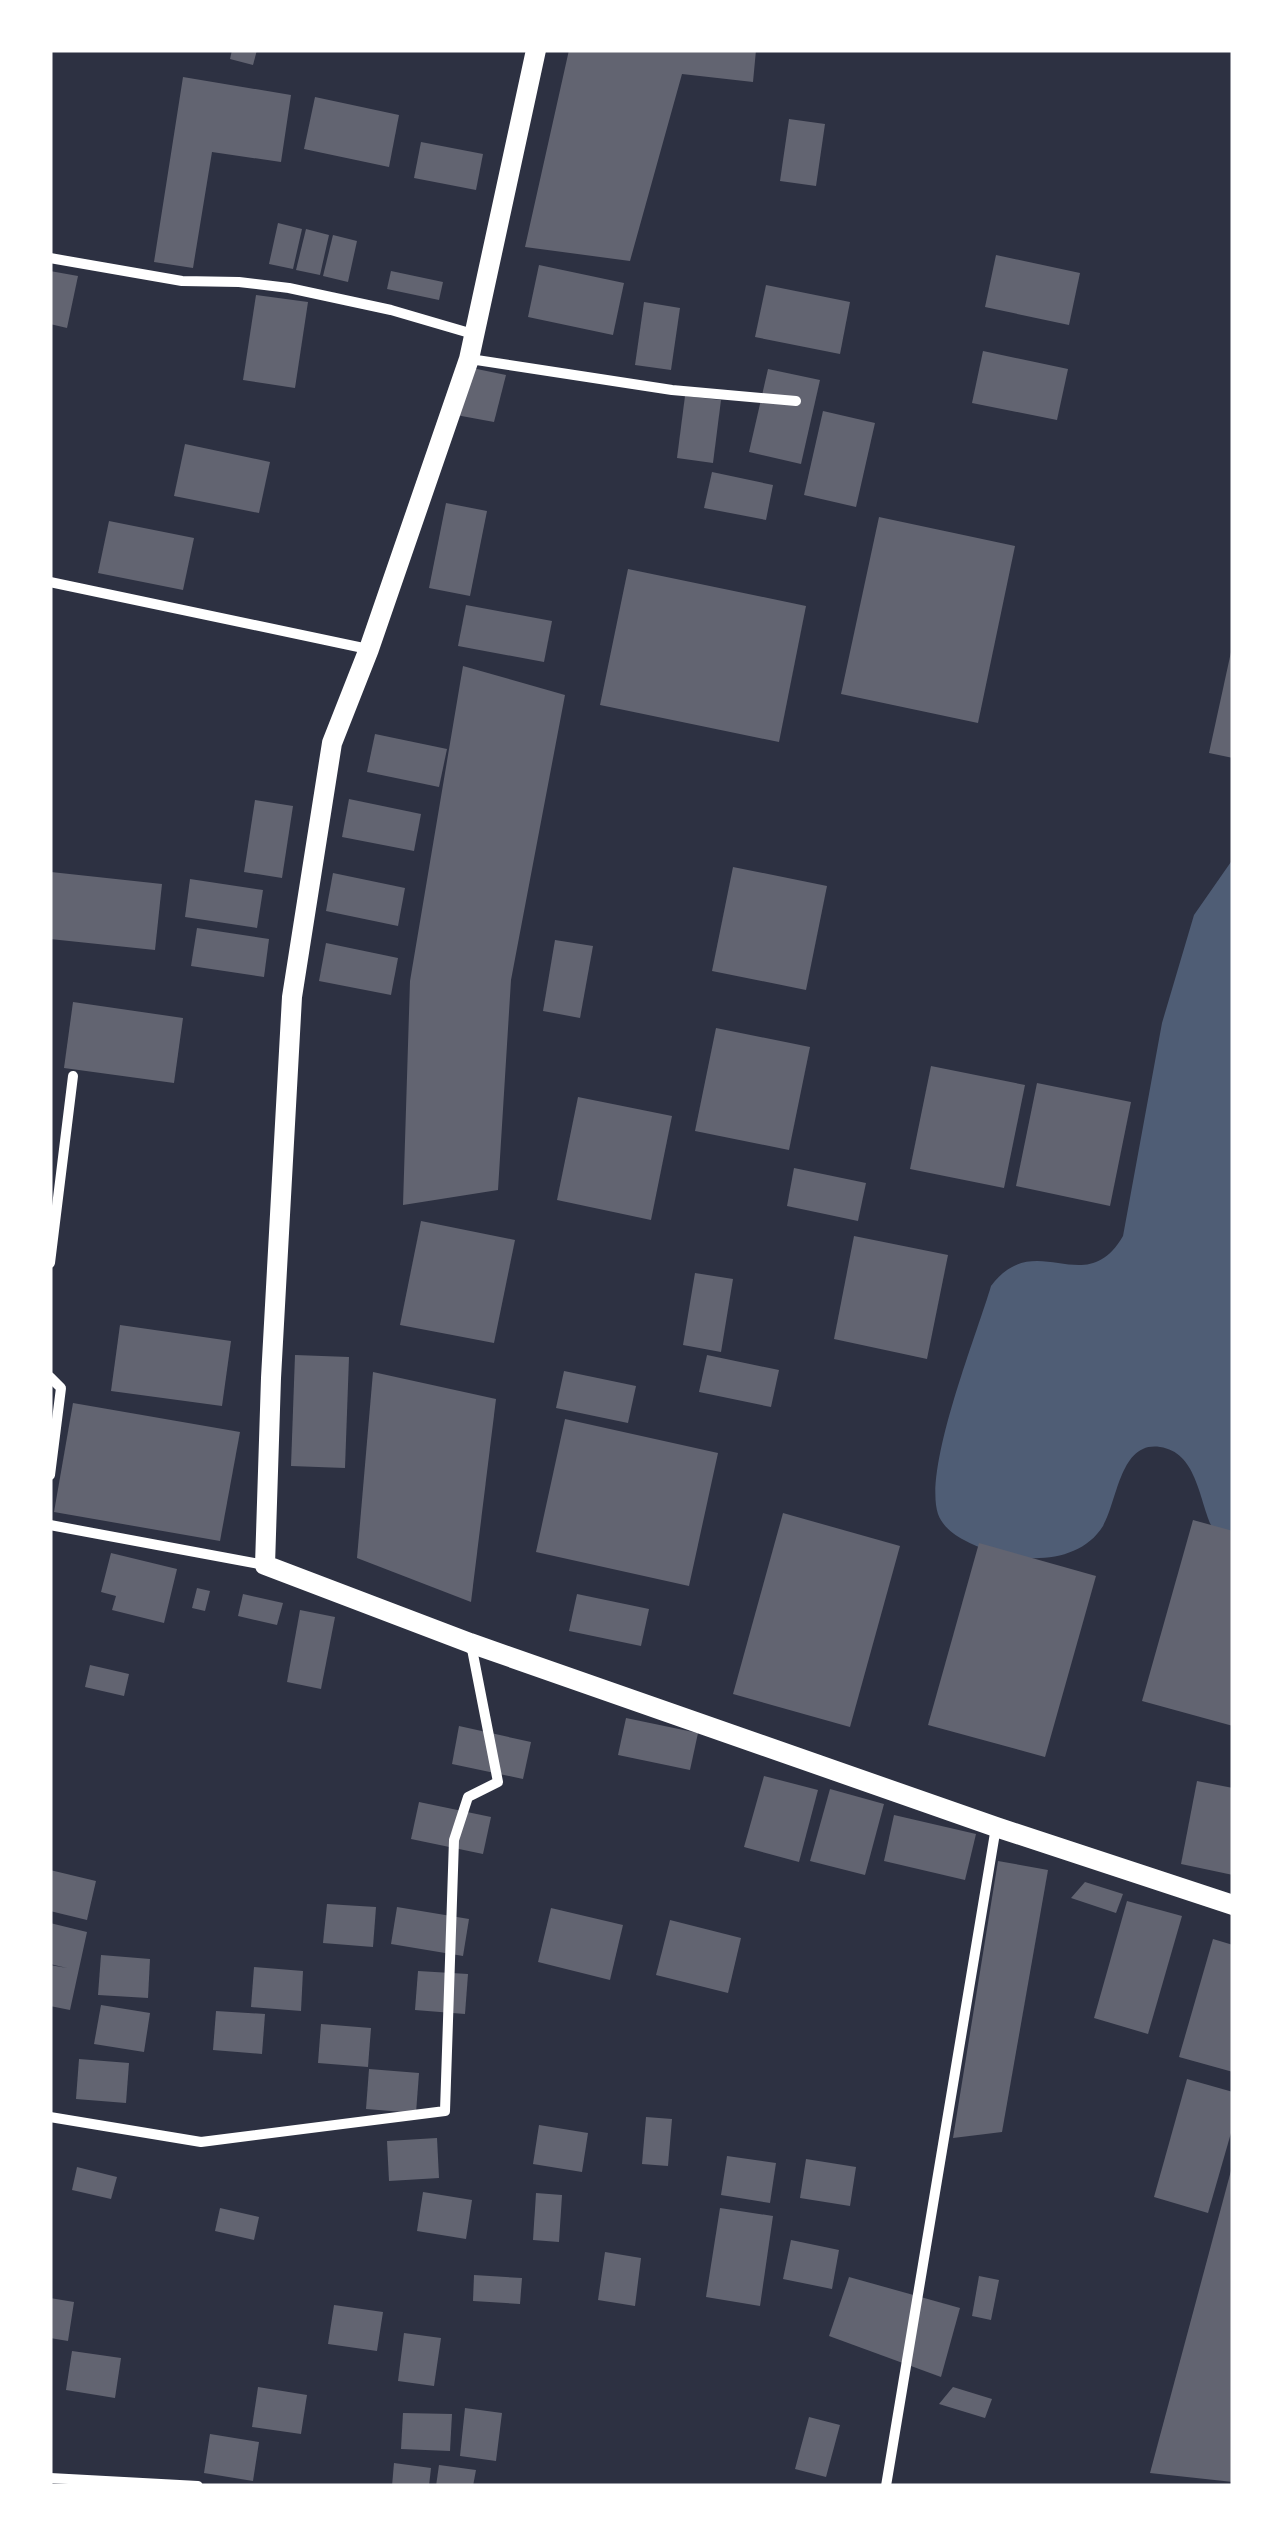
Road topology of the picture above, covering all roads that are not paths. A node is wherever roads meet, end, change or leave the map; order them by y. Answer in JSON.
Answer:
{"nodes":[{"id":1,"x":536,"y":50,"type":"edge"},
{"id":2,"x":50,"y":258,"type":"edge"},
{"id":3,"x":474,"y":335,"type":"junction"},
{"id":4,"x":468,"y":359,"type":"junction"},
{"id":5,"x":796,"y":400,"type":"dead end"},
{"id":6,"x":50,"y":582,"type":"edge"},
{"id":7,"x":370,"y":649,"type":"junction"},
{"id":8,"x":73,"y":1076,"type":"dead end"},
{"id":9,"x":50,"y":1263,"type":"edge"},
{"id":10,"x":50,"y":1377,"type":"edge"},
{"id":11,"x":50,"y":1475,"type":"edge"},
{"id":12,"x":50,"y":1525,"type":"edge"},
{"id":13,"x":265,"y":1565,"type":"junction"},
{"id":14,"x":470,"y":1643,"type":"junction"},
{"id":15,"x":996,"y":1828,"type":"junction"},
{"id":16,"x":1233,"y":1904,"type":"edge"},
{"id":17,"x":50,"y":2117,"type":"edge"},
{"id":18,"x":50,"y":2478,"type":"edge"},
{"id":19,"x":198,"y":2486,"type":"edge"},
{"id":20,"x":886,"y":2486,"type":"edge"}],
"edges":[{"from":1,"to":3,"type":"main road"},
{"from":2,"to":3,"type":"street"},
{"from":3,"to":4,"type":"main road"},
{"from":4,"to":5,"type":"street"},
{"from":4,"to":7,"type":"main road"},
{"from":6,"to":7,"type":"street"},
{"from":7,"to":13,"type":"main road"},
{"from":8,"to":9,"type":"street"},
{"from":10,"to":11,"type":"street"},
{"from":12,"to":13,"type":"street"},
{"from":13,"to":14,"type":"main road"},
{"from":14,"to":15,"type":"main road"},
{"from":14,"to":17,"type":"street"},
{"from":15,"to":16,"type":"main road"},
{"from":15,"to":20,"type":"street"},
{"from":18,"to":19,"type":"street"}]}
